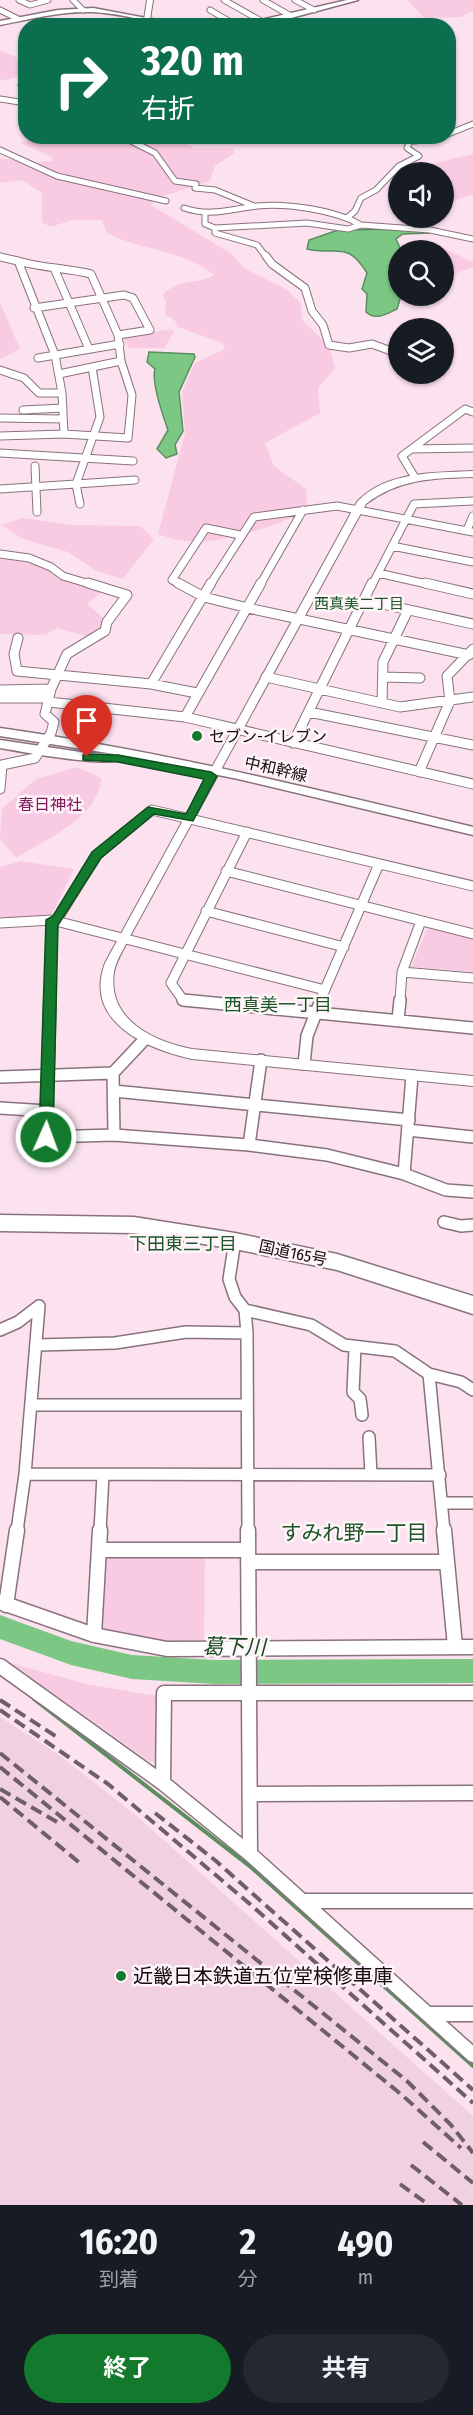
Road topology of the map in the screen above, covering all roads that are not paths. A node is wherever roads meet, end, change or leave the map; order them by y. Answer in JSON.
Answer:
{"nodes":[{"id":1,"x":19,"y":0,"type":"edge"},
{"id":2,"x":48,"y":0,"type":"edge"},
{"id":3,"x":73,"y":0,"type":"edge"},
{"id":4,"x":150,"y":0,"type":"edge"},
{"id":5,"x":241,"y":0,"type":"edge"},
{"id":6,"x":263,"y":0,"type":"edge"},
{"id":7,"x":295,"y":0,"type":"edge"},
{"id":8,"x":355,"y":0,"type":"edge"},
{"id":9,"x":226,"y":2,"type":"edge"},
{"id":10,"x":82,"y":10,"type":"junction"},
{"id":11,"x":210,"y":10,"type":"dead end"},
{"id":12,"x":314,"y":10,"type":"junction"},
{"id":13,"x":1,"y":11,"type":"edge"},
{"id":14,"x":291,"y":16,"type":"junction"},
{"id":15,"x":28,"y":18,"type":"edge"},
{"id":16,"x":125,"y":18,"type":"edge"},
{"id":17,"x":148,"y":18,"type":"edge"},
{"id":18,"x":224,"y":18,"type":"edge"},
{"id":19,"x":256,"y":18,"type":"edge"},
{"id":20,"x":282,"y":18,"type":"edge"},
{"id":21,"x":18,"y":20,"type":"joint"},
{"id":22,"x":0,"y":23,"type":"edge"},
{"id":23,"x":0,"y":99,"type":"edge"},
{"id":24,"x":18,"y":102,"type":"edge"},
{"id":25,"x":473,"y":124,"type":"edge"},
{"id":26,"x":456,"y":131,"type":"edge"},
{"id":27,"x":137,"y":144,"type":"edge"},
{"id":28,"x":409,"y":144,"type":"edge"},
{"id":29,"x":0,"y":150,"type":"edge"},
{"id":30,"x":166,"y":201,"type":"dead end"},
{"id":31,"x":254,"y":206,"type":"junction"},
{"id":32,"x":184,"y":207,"type":"dead end"},
{"id":33,"x":204,"y":215,"type":"junction"},
{"id":34,"x":348,"y":217,"type":"junction"},
{"id":35,"x":361,"y":225,"type":"junction"},
{"id":36,"x":215,"y":228,"type":"junction"},
{"id":37,"x":473,"y":239,"type":"edge"},
{"id":38,"x":0,"y":257,"type":"edge"},
{"id":39,"x":17,"y":260,"type":"junction"},
{"id":40,"x":54,"y":268,"type":"junction"},
{"id":41,"x":101,"y":298,"type":"junction"},
{"id":42,"x":68,"y":303,"type":"junction"},
{"id":43,"x":34,"y":308,"type":"junction"},
{"id":44,"x":118,"y":334,"type":"junction"},
{"id":45,"x":120,"y":344,"type":"junction"},
{"id":46,"x":89,"y":349,"type":"junction"},
{"id":47,"x":388,"y":350,"type":"edge"},
{"id":48,"x":55,"y":355,"type":"junction"},
{"id":49,"x":38,"y":358,"type":"dead end"},
{"id":50,"x":121,"y":361,"type":"junction"},
{"id":51,"x":92,"y":368,"type":"junction"},
{"id":52,"x":0,"y":370,"type":"edge"},
{"id":53,"x":59,"y":374,"type":"junction"},
{"id":54,"x":62,"y":393,"type":"junction"},
{"id":55,"x":63,"y":408,"type":"junction"},
{"id":56,"x":23,"y":410,"type":"dead end"},
{"id":57,"x":473,"y":412,"type":"edge"},
{"id":58,"x":0,"y":418,"type":"edge"},
{"id":59,"x":63,"y":418,"type":"junction"},
{"id":60,"x":64,"y":434,"type":"junction"},
{"id":61,"x":0,"y":436,"type":"edge"},
{"id":62,"x":94,"y":436,"type":"junction"},
{"id":63,"x":473,"y":448,"type":"edge"},
{"id":64,"x":412,"y":449,"type":"junction"},
{"id":65,"x":0,"y":453,"type":"edge"},
{"id":66,"x":86,"y":457,"type":"junction"},
{"id":67,"x":134,"y":461,"type":"dead end"},
{"id":68,"x":35,"y":466,"type":"dead end"},
{"id":69,"x":473,"y":475,"type":"edge"},
{"id":70,"x":414,"y":476,"type":"junction"},
{"id":71,"x":135,"y":480,"type":"dead end"},
{"id":72,"x":76,"y":484,"type":"junction"},
{"id":73,"x":37,"y":486,"type":"junction"},
{"id":74,"x":0,"y":489,"type":"edge"},
{"id":75,"x":473,"y":501,"type":"edge"},
{"id":76,"x":80,"y":504,"type":"dead end"},
{"id":77,"x":303,"y":510,"type":"junction"},
{"id":78,"x":357,"y":511,"type":"junction"},
{"id":79,"x":37,"y":512,"type":"dead end"},
{"id":80,"x":473,"y":516,"type":"edge"},
{"id":81,"x":406,"y":519,"type":"junction"},
{"id":82,"x":470,"y":531,"type":"edge"},
{"id":83,"x":240,"y":535,"type":"junction"},
{"id":84,"x":392,"y":546,"type":"junction"},
{"id":85,"x":0,"y":554,"type":"edge"},
{"id":86,"x":473,"y":562,"type":"edge"},
{"id":87,"x":378,"y":573,"type":"junction"},
{"id":88,"x":473,"y":594,"type":"edge"},
{"id":89,"x":204,"y":597,"type":"junction"},
{"id":90,"x":364,"y":600,"type":"junction"},
{"id":91,"x":248,"y":609,"type":"junction"},
{"id":92,"x":408,"y":610,"type":"junction"},
{"id":93,"x":297,"y":620,"type":"junction"},
{"id":94,"x":473,"y":624,"type":"edge"},
{"id":95,"x":348,"y":630,"type":"junction"},
{"id":96,"x":18,"y":638,"type":"dead end"},
{"id":97,"x":394,"y":639,"type":"junction"},
{"id":98,"x":471,"y":652,"type":"edge"},
{"id":99,"x":57,"y":675,"type":"junction"},
{"id":100,"x":266,"y":677,"type":"junction"},
{"id":101,"x":383,"y":677,"type":"junction"},
{"id":102,"x":420,"y":678,"type":"dead end"},
{"id":103,"x":151,"y":684,"type":"junction"},
{"id":104,"x":0,"y":690,"type":"edge"},
{"id":105,"x":319,"y":690,"type":"junction"},
{"id":106,"x":197,"y":693,"type":"junction"},
{"id":107,"x":50,"y":696,"type":"junction"},
{"id":108,"x":473,"y":697,"type":"edge"},
{"id":109,"x":0,"y":698,"type":"edge"},
{"id":110,"x":450,"y":701,"type":"junction"},
{"id":111,"x":382,"y":703,"type":"junction"},
{"id":112,"x":309,"y":712,"type":"junction"},
{"id":113,"x":185,"y":717,"type":"junction"},
{"id":114,"x":0,"y":725,"type":"edge"},
{"id":115,"x":238,"y":730,"type":"junction"},
{"id":116,"x":0,"y":732,"type":"edge"},
{"id":117,"x":433,"y":736,"type":"junction"},
{"id":118,"x":0,"y":739,"type":"edge"},
{"id":119,"x":46,"y":742,"type":"junction"},
{"id":120,"x":293,"y":743,"type":"junction"},
{"id":121,"x":0,"y":744,"type":"edge"},
{"id":122,"x":473,"y":745,"type":"edge"},
{"id":123,"x":419,"y":772,"type":"junction"},
{"id":124,"x":213,"y":774,"type":"junction"},
{"id":125,"x":473,"y":784,"type":"edge"},
{"id":126,"x":0,"y":789,"type":"edge"},
{"id":127,"x":189,"y":818,"type":"junction"},
{"id":128,"x":473,"y":831,"type":"edge"},
{"id":129,"x":247,"y":832,"type":"junction"},
{"id":130,"x":473,"y":838,"type":"edge"},
{"id":131,"x":379,"y":864,"type":"junction"},
{"id":132,"x":226,"y":871,"type":"junction"},
{"id":133,"x":473,"y":886,"type":"edge"},
{"id":134,"x":360,"y":906,"type":"junction"},
{"id":135,"x":206,"y":911,"type":"junction"},
{"id":136,"x":54,"y":921,"type":"junction"},
{"id":137,"x":421,"y":921,"type":"junction"},
{"id":138,"x":0,"y":923,"type":"edge"},
{"id":139,"x":473,"y":934,"type":"edge"},
{"id":140,"x":123,"y":938,"type":"junction"},
{"id":141,"x":344,"y":947,"type":"junction"},
{"id":142,"x":185,"y":953,"type":"junction"},
{"id":143,"x":402,"y":972,"type":"junction"},
{"id":144,"x":473,"y":978,"type":"edge"},
{"id":145,"x":325,"y":990,"type":"junction"},
{"id":146,"x":315,"y":1014,"type":"junction"},
{"id":147,"x":398,"y":1020,"type":"junction"},
{"id":148,"x":473,"y":1028,"type":"edge"},
{"id":149,"x":144,"y":1040,"type":"junction"},
{"id":150,"x":261,"y":1060,"type":"junction"},
{"id":151,"x":304,"y":1064,"type":"junction"},
{"id":152,"x":113,"y":1073,"type":"junction"},
{"id":153,"x":48,"y":1076,"type":"junction"},
{"id":154,"x":412,"y":1076,"type":"junction"},
{"id":155,"x":0,"y":1077,"type":"edge"},
{"id":156,"x":473,"y":1081,"type":"edge"},
{"id":157,"x":114,"y":1091,"type":"junction"},
{"id":158,"x":255,"y":1104,"type":"junction"},
{"id":159,"x":0,"y":1108,"type":"edge"},
{"id":160,"x":47,"y":1111,"type":"junction"},
{"id":161,"x":408,"y":1125,"type":"junction"},
{"id":162,"x":114,"y":1136,"type":"junction"},
{"id":163,"x":473,"y":1137,"type":"edge"},
{"id":164,"x":249,"y":1145,"type":"junction"},
{"id":165,"x":404,"y":1174,"type":"junction"},
{"id":166,"x":473,"y":1192,"type":"edge"},
{"id":167,"x":444,"y":1222,"type":"dead end"},
{"id":168,"x":0,"y":1223,"type":"edge"},
{"id":169,"x":473,"y":1225,"type":"edge"},
{"id":170,"x":235,"y":1241,"type":"junction"},
{"id":171,"x":473,"y":1305,"type":"edge"},
{"id":172,"x":245,"y":1310,"type":"junction"},
{"id":173,"x":0,"y":1330,"type":"edge"},
{"id":174,"x":247,"y":1333,"type":"junction"},
{"id":175,"x":37,"y":1345,"type":"junction"},
{"id":176,"x":355,"y":1347,"type":"junction"},
{"id":177,"x":429,"y":1374,"type":"junction"},
{"id":178,"x":473,"y":1390,"type":"edge"},
{"id":179,"x":32,"y":1405,"type":"junction"},
{"id":180,"x":247,"y":1405,"type":"junction"},
{"id":181,"x":362,"y":1415,"type":"dead end"},
{"id":182,"x":369,"y":1437,"type":"dead end"},
{"id":183,"x":25,"y":1474,"type":"junction"},
{"id":184,"x":103,"y":1475,"type":"junction"},
{"id":185,"x":247,"y":1475,"type":"junction"},
{"id":186,"x":371,"y":1475,"type":"junction"},
{"id":187,"x":440,"y":1475,"type":"junction"},
{"id":188,"x":443,"y":1503,"type":"junction"},
{"id":189,"x":473,"y":1503,"type":"edge"},
{"id":190,"x":100,"y":1550,"type":"junction"},
{"id":191,"x":248,"y":1556,"type":"junction"},
{"id":192,"x":447,"y":1562,"type":"junction"},
{"id":193,"x":3,"y":1603,"type":"edge"},
{"id":194,"x":94,"y":1635,"type":"junction"},
{"id":195,"x":455,"y":1646,"type":"junction"},
{"id":196,"x":473,"y":1647,"type":"edge"},
{"id":197,"x":249,"y":1648,"type":"junction"},
{"id":198,"x":0,"y":1666,"type":"edge"},
{"id":199,"x":250,"y":1693,"type":"junction"},
{"id":200,"x":473,"y":1693,"type":"edge"},
{"id":201,"x":163,"y":1784,"type":"junction"},
{"id":202,"x":473,"y":1793,"type":"edge"},
{"id":203,"x":250,"y":1794,"type":"junction"},
{"id":204,"x":250,"y":1854,"type":"junction"},
{"id":205,"x":302,"y":1901,"type":"junction"},
{"id":206,"x":473,"y":1901,"type":"edge"},
{"id":207,"x":430,"y":2014,"type":"junction"},
{"id":208,"x":473,"y":2014,"type":"edge"},
{"id":209,"x":473,"y":2055,"type":"edge"}],
"edges":[{"from":1,"to":2,"type":"street"},
{"from":3,"to":10,"type":"street"},
{"from":4,"to":17,"type":"street"},
{"from":5,"to":9,"type":"street"},
{"from":6,"to":14,"type":"street"},
{"from":7,"to":12,"type":"street"},
{"from":8,"to":12,"type":"main road"},
{"from":9,"to":19,"type":"street"},
{"from":10,"to":15,"type":"main road"},
{"from":10,"to":16,"type":"main road"},
{"from":11,"to":18,"type":"street"},
{"from":12,"to":14,"type":"main road"},
{"from":13,"to":21,"type":"street"},
{"from":14,"to":20,"type":"main road"},
{"from":21,"to":22,"type":"main road"},
{"from":23,"to":24,"type":"street"},
{"from":25,"to":26,"type":"street"},
{"from":27,"to":31,"type":"street"},
{"from":28,"to":34,"type":"street"},
{"from":29,"to":30,"type":"street"},
{"from":31,"to":33,"type":"street"},
{"from":31,"to":34,"type":"street"},
{"from":32,"to":33,"type":"street"},
{"from":33,"to":36,"type":"street"},
{"from":34,"to":35,"type":"street"},
{"from":35,"to":36,"type":"street"},
{"from":35,"to":37,"type":"street"},
{"from":36,"to":47,"type":"street"},
{"from":38,"to":39,"type":"street"},
{"from":39,"to":40,"type":"street"},
{"from":39,"to":43,"type":"street"},
{"from":40,"to":41,"type":"street"},
{"from":40,"to":42,"type":"street"},
{"from":41,"to":42,"type":"street"},
{"from":41,"to":44,"type":"street"},
{"from":41,"to":44,"type":"street"},
{"from":42,"to":43,"type":"street"},
{"from":42,"to":46,"type":"street"},
{"from":43,"to":48,"type":"street"},
{"from":44,"to":45,"type":"street"},
{"from":45,"to":46,"type":"street"},
{"from":45,"to":50,"type":"street"},
{"from":46,"to":48,"type":"street"},
{"from":48,"to":49,"type":"street"},
{"from":48,"to":53,"type":"street"},
{"from":50,"to":51,"type":"street"},
{"from":50,"to":62,"type":"street"},
{"from":51,"to":53,"type":"street"},
{"from":51,"to":62,"type":"street"},
{"from":52,"to":54,"type":"street"},
{"from":53,"to":54,"type":"street"},
{"from":54,"to":55,"type":"street"},
{"from":55,"to":56,"type":"street"},
{"from":55,"to":59,"type":"street"},
{"from":57,"to":64,"type":"street"},
{"from":58,"to":59,"type":"street"},
{"from":59,"to":60,"type":"street"},
{"from":60,"to":61,"type":"street"},
{"from":60,"to":62,"type":"street"},
{"from":62,"to":66,"type":"street"},
{"from":63,"to":64,"type":"street"},
{"from":64,"to":70,"type":"street"},
{"from":65,"to":66,"type":"street"},
{"from":66,"to":67,"type":"street"},
{"from":66,"to":72,"type":"street"},
{"from":68,"to":73,"type":"street"},
{"from":69,"to":70,"type":"street"},
{"from":70,"to":78,"type":"street"},
{"from":71,"to":72,"type":"street"},
{"from":72,"to":73,"type":"street"},
{"from":72,"to":76,"type":"street"},
{"from":73,"to":74,"type":"street"},
{"from":73,"to":79,"type":"street"},
{"from":75,"to":81,"type":"street"},
{"from":77,"to":78,"type":"street"},
{"from":77,"to":83,"type":"street"},
{"from":77,"to":91,"type":"street"},
{"from":78,"to":81,"type":"street"},
{"from":78,"to":93,"type":"street"},
{"from":80,"to":82,"type":"street"},
{"from":81,"to":82,"type":"street"},
{"from":81,"to":84,"type":"street"},
{"from":83,"to":89,"type":"street"},
{"from":83,"to":89,"type":"street"},
{"from":84,"to":86,"type":"street"},
{"from":84,"to":87,"type":"street"},
{"from":85,"to":99,"type":"street"},
{"from":87,"to":88,"type":"street"},
{"from":87,"to":90,"type":"street"},
{"from":89,"to":91,"type":"street"},
{"from":89,"to":103,"type":"street"},
{"from":90,"to":92,"type":"street"},
{"from":90,"to":95,"type":"street"},
{"from":91,"to":93,"type":"street"},
{"from":91,"to":106,"type":"street"},
{"from":92,"to":94,"type":"street"},
{"from":92,"to":97,"type":"street"},
{"from":93,"to":95,"type":"street"},
{"from":93,"to":100,"type":"street"},
{"from":95,"to":97,"type":"street"},
{"from":95,"to":105,"type":"street"},
{"from":96,"to":99,"type":"street"},
{"from":97,"to":98,"type":"street"},
{"from":97,"to":101,"type":"street"},
{"from":98,"to":110,"type":"street"},
{"from":99,"to":103,"type":"street"},
{"from":99,"to":107,"type":"street"},
{"from":100,"to":105,"type":"street"},
{"from":100,"to":115,"type":"street"},
{"from":101,"to":102,"type":"street"},
{"from":101,"to":111,"type":"street"},
{"from":103,"to":106,"type":"street"},
{"from":104,"to":107,"type":"street"},
{"from":105,"to":111,"type":"street"},
{"from":105,"to":112,"type":"street"},
{"from":106,"to":113,"type":"street"},
{"from":107,"to":109,"type":"street"},
{"from":107,"to":113,"type":"street"},
{"from":107,"to":119,"type":"street"},
{"from":108,"to":110,"type":"street"},
{"from":110,"to":111,"type":"street"},
{"from":110,"to":117,"type":"street"},
{"from":112,"to":117,"type":"street"},
{"from":112,"to":120,"type":"street"},
{"from":113,"to":115,"type":"street"},
{"from":114,"to":119,"type":"main road"},
{"from":115,"to":120,"type":"street"},
{"from":115,"to":124,"type":"street"},
{"from":116,"to":119,"type":"main road","name":"中和幹線"},
{"from":117,"to":122,"type":"street"},
{"from":117,"to":123,"type":"street"},
{"from":118,"to":119,"type":"main road","name":"中和幹線"},
{"from":119,"to":121,"type":"main road"},
{"from":119,"to":124,"type":"main road","name":"中和幹線"},
{"from":119,"to":126,"type":"street"},
{"from":120,"to":123,"type":"street"},
{"from":123,"to":125,"type":"street"},
{"from":124,"to":127,"type":"street"},
{"from":124,"to":128,"type":"main road","name":"中和幹線"},
{"from":124,"to":130,"type":"main road","name":"中和幹線"},
{"from":127,"to":129,"type":"street"},
{"from":127,"to":136,"type":"street"},
{"from":127,"to":140,"type":"street"},
{"from":129,"to":131,"type":"street"},
{"from":129,"to":132,"type":"street"},
{"from":131,"to":133,"type":"street"},
{"from":131,"to":134,"type":"street"},
{"from":132,"to":134,"type":"street"},
{"from":132,"to":135,"type":"street"},
{"from":134,"to":137,"type":"street"},
{"from":134,"to":141,"type":"street"},
{"from":135,"to":141,"type":"street"},
{"from":135,"to":142,"type":"street"},
{"from":136,"to":138,"type":"street"},
{"from":136,"to":140,"type":"street"},
{"from":136,"to":153,"type":"street"},
{"from":137,"to":139,"type":"street"},
{"from":137,"to":143,"type":"street"},
{"from":140,"to":142,"type":"street"},
{"from":140,"to":149,"type":"street"},
{"from":141,"to":145,"type":"street"},
{"from":142,"to":145,"type":"street"},
{"from":142,"to":146,"type":"street"},
{"from":143,"to":144,"type":"street"},
{"from":143,"to":147,"type":"street"},
{"from":145,"to":146,"type":"street"},
{"from":146,"to":147,"type":"street"},
{"from":146,"to":151,"type":"street"},
{"from":147,"to":148,"type":"street"},
{"from":149,"to":150,"type":"street"},
{"from":149,"to":152,"type":"street"},
{"from":150,"to":151,"type":"street"},
{"from":150,"to":158,"type":"street"},
{"from":151,"to":154,"type":"street"},
{"from":152,"to":153,"type":"street"},
{"from":152,"to":157,"type":"street"},
{"from":153,"to":155,"type":"street"},
{"from":153,"to":160,"type":"street"},
{"from":154,"to":156,"type":"street"},
{"from":154,"to":161,"type":"street"},
{"from":157,"to":158,"type":"street"},
{"from":157,"to":162,"type":"street"},
{"from":158,"to":161,"type":"street"},
{"from":158,"to":164,"type":"street"},
{"from":159,"to":160,"type":"street"},
{"from":160,"to":162,"type":"street"},
{"from":161,"to":163,"type":"street"},
{"from":161,"to":165,"type":"street"},
{"from":162,"to":164,"type":"street"},
{"from":164,"to":165,"type":"street"},
{"from":165,"to":166,"type":"street"},
{"from":167,"to":169,"type":"street"},
{"from":168,"to":170,"type":"highway","name":"国道165号"},
{"from":170,"to":171,"type":"highway","name":"国道165号"},
{"from":170,"to":172,"type":"street"},
{"from":172,"to":174,"type":"street"},
{"from":172,"to":176,"type":"street"},
{"from":173,"to":175,"type":"street"},
{"from":174,"to":175,"type":"street"},
{"from":174,"to":180,"type":"street"},
{"from":175,"to":179,"type":"street"},
{"from":176,"to":177,"type":"street"},
{"from":176,"to":181,"type":"street"},
{"from":177,"to":178,"type":"street"},
{"from":177,"to":187,"type":"street"},
{"from":179,"to":180,"type":"street"},
{"from":179,"to":183,"type":"street"},
{"from":180,"to":185,"type":"street"},
{"from":182,"to":186,"type":"street"},
{"from":183,"to":184,"type":"street"},
{"from":183,"to":193,"type":"street"},
{"from":184,"to":185,"type":"street"},
{"from":184,"to":190,"type":"street"},
{"from":185,"to":186,"type":"street"},
{"from":185,"to":191,"type":"street"},
{"from":186,"to":187,"type":"street"},
{"from":187,"to":188,"type":"street"},
{"from":188,"to":189,"type":"street"},
{"from":188,"to":192,"type":"street"},
{"from":190,"to":191,"type":"street"},
{"from":190,"to":194,"type":"street"},
{"from":191,"to":192,"type":"street"},
{"from":191,"to":197,"type":"street"},
{"from":192,"to":195,"type":"street"},
{"from":193,"to":194,"type":"street"},
{"from":194,"to":197,"type":"street"},
{"from":195,"to":196,"type":"street"},
{"from":195,"to":197,"type":"street"},
{"from":197,"to":199,"type":"street"},
{"from":198,"to":201,"type":"street"},
{"from":199,"to":200,"type":"street"},
{"from":199,"to":201,"type":"street"},
{"from":199,"to":203,"type":"street"},
{"from":201,"to":204,"type":"street"},
{"from":202,"to":203,"type":"street"},
{"from":203,"to":204,"type":"street"},
{"from":204,"to":205,"type":"street"},
{"from":205,"to":206,"type":"street"},
{"from":205,"to":207,"type":"street"},
{"from":207,"to":208,"type":"street"},
{"from":207,"to":209,"type":"street"}]}
